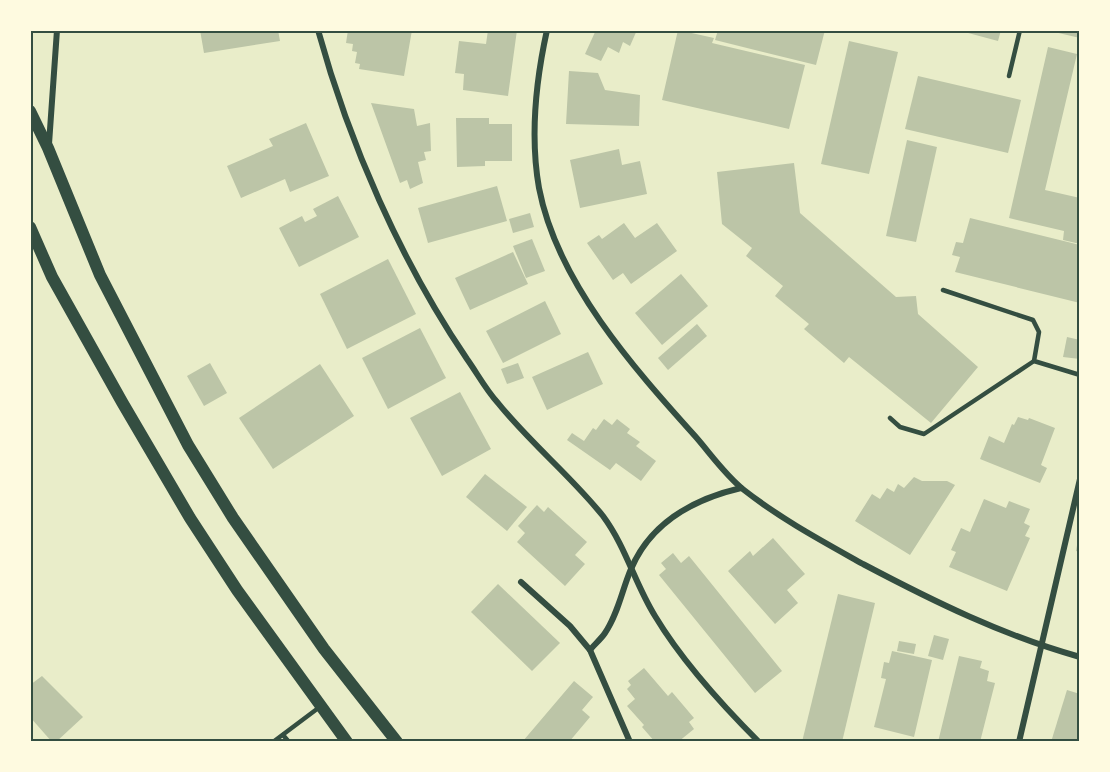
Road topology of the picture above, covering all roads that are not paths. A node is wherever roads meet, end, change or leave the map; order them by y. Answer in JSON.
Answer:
{"nodes":[{"id":1,"x":57,"y":30,"type":"edge"},
{"id":2,"x":318,"y":30,"type":"edge"},
{"id":3,"x":547,"y":30,"type":"edge"},
{"id":4,"x":1020,"y":30,"type":"edge"},
{"id":5,"x":1009,"y":76,"type":"dead end"},
{"id":6,"x":30,"y":111,"type":"edge"},
{"id":7,"x":48,"y":148,"type":"junction"},
{"id":8,"x":30,"y":227,"type":"edge"},
{"id":9,"x":943,"y":290,"type":"dead end"},
{"id":10,"x":1034,"y":361,"type":"junction"},
{"id":11,"x":1080,"y":375,"type":"edge"},
{"id":12,"x":890,"y":418,"type":"dead end"},
{"id":13,"x":1080,"y":478,"type":"edge"},
{"id":14,"x":741,"y":488,"type":"junction"},
{"id":15,"x":632,"y":567,"type":"junction"},
{"id":16,"x":520,"y":582,"type":"dead end"},
{"id":17,"x":1041,"y":646,"type":"junction"},
{"id":18,"x":590,"y":650,"type":"junction"},
{"id":19,"x":1080,"y":657,"type":"edge"},
{"id":20,"x":321,"y":706,"type":"junction"},
{"id":21,"x":283,"y":735,"type":"junction"},
{"id":22,"x":273,"y":742,"type":"edge"},
{"id":23,"x":289,"y":742,"type":"edge"},
{"id":24,"x":346,"y":742,"type":"edge"},
{"id":25,"x":397,"y":742,"type":"edge"},
{"id":26,"x":630,"y":742,"type":"edge"},
{"id":27,"x":759,"y":742,"type":"edge"},
{"id":28,"x":1019,"y":742,"type":"edge"}],
"edges":[{"from":1,"to":7,"type":"street"},
{"from":2,"to":15,"type":"street"},
{"from":3,"to":14,"type":"street"},
{"from":4,"to":5,"type":"lane"},
{"from":6,"to":7,"type":"main road"},
{"from":7,"to":25,"type":"main road"},
{"from":8,"to":20,"type":"main road"},
{"from":9,"to":10,"type":"lane"},
{"from":10,"to":11,"type":"lane"},
{"from":10,"to":12,"type":"lane"},
{"from":13,"to":17,"type":"street"},
{"from":14,"to":15,"type":"street"},
{"from":14,"to":17,"type":"street"},
{"from":15,"to":18,"type":"street"},
{"from":15,"to":27,"type":"street"},
{"from":16,"to":18,"type":"street"},
{"from":17,"to":19,"type":"street"},
{"from":17,"to":28,"type":"street"},
{"from":18,"to":26,"type":"street"},
{"from":20,"to":21,"type":"lane"},
{"from":20,"to":24,"type":"main road"},
{"from":21,"to":22,"type":"lane"},
{"from":21,"to":23,"type":"lane"}]}
